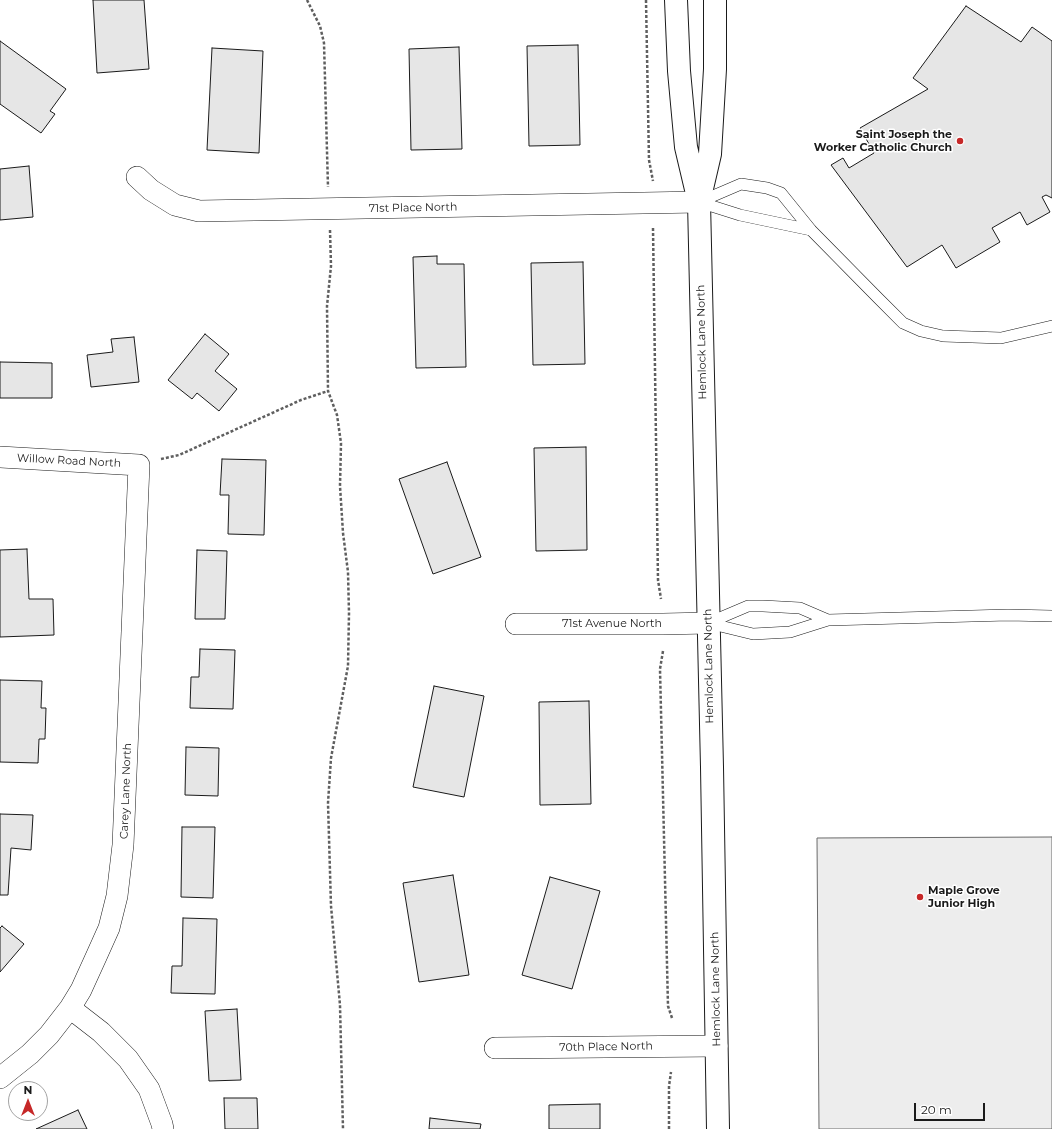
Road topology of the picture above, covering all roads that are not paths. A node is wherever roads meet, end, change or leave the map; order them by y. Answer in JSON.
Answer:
{"nodes":[{"id":1,"x":676,"y":0,"type":"edge"},
{"id":2,"x":715,"y":0,"type":"edge"},
{"id":3,"x":137,"y":177,"type":"dead end"},
{"id":4,"x":699,"y":202,"type":"junction"},
{"id":5,"x":811,"y":230,"type":"junction"},
{"id":6,"x":1052,"y":326,"type":"edge"},
{"id":7,"x":0,"y":457,"type":"edge"},
{"id":8,"x":139,"y":465,"type":"joint"},
{"id":9,"x":1052,"y":616,"type":"edge"},
{"id":10,"x":828,"y":620,"type":"junction"},
{"id":11,"x":708,"y":623,"type":"junction"},
{"id":12,"x":516,"y":624,"type":"dead end"},
{"id":13,"x":70,"y":1008,"type":"junction"},
{"id":14,"x":716,"y":1046,"type":"junction"},
{"id":15,"x":495,"y":1048,"type":"dead end"},
{"id":16,"x":0,"y":1078,"type":"edge"},
{"id":17,"x":163,"y":1129,"type":"edge"},
{"id":18,"x":718,"y":1129,"type":"edge"}],
"edges":[{"from":1,"to":4,"type":"main road","name":"Hemlock Lane North"},
{"from":2,"to":4,"type":"main road","name":"Hemlock Lane North"},
{"from":3,"to":4,"type":"street","name":"71st Place North"},
{"from":4,"to":5,"type":"lane"},
{"from":4,"to":5,"type":"lane"},
{"from":4,"to":11,"type":"main road","name":"Hemlock Lane North"},
{"from":5,"to":6,"type":"lane"},
{"from":7,"to":8,"type":"street","name":"Willow Road North"},
{"from":8,"to":13,"type":"street","name":"Carey Lane North"},
{"from":9,"to":10,"type":"lane"},
{"from":10,"to":11,"type":"lane"},
{"from":10,"to":11,"type":"lane"},
{"from":11,"to":12,"type":"street","name":"71st Avenue North"},
{"from":11,"to":14,"type":"main road","name":"Hemlock Lane North"},
{"from":13,"to":16,"type":"street","name":"Carey Lane North"},
{"from":13,"to":17,"type":"street"},
{"from":14,"to":15,"type":"street","name":"70th Place North"},
{"from":14,"to":18,"type":"main road","name":"Hemlock Lane North"}]}
